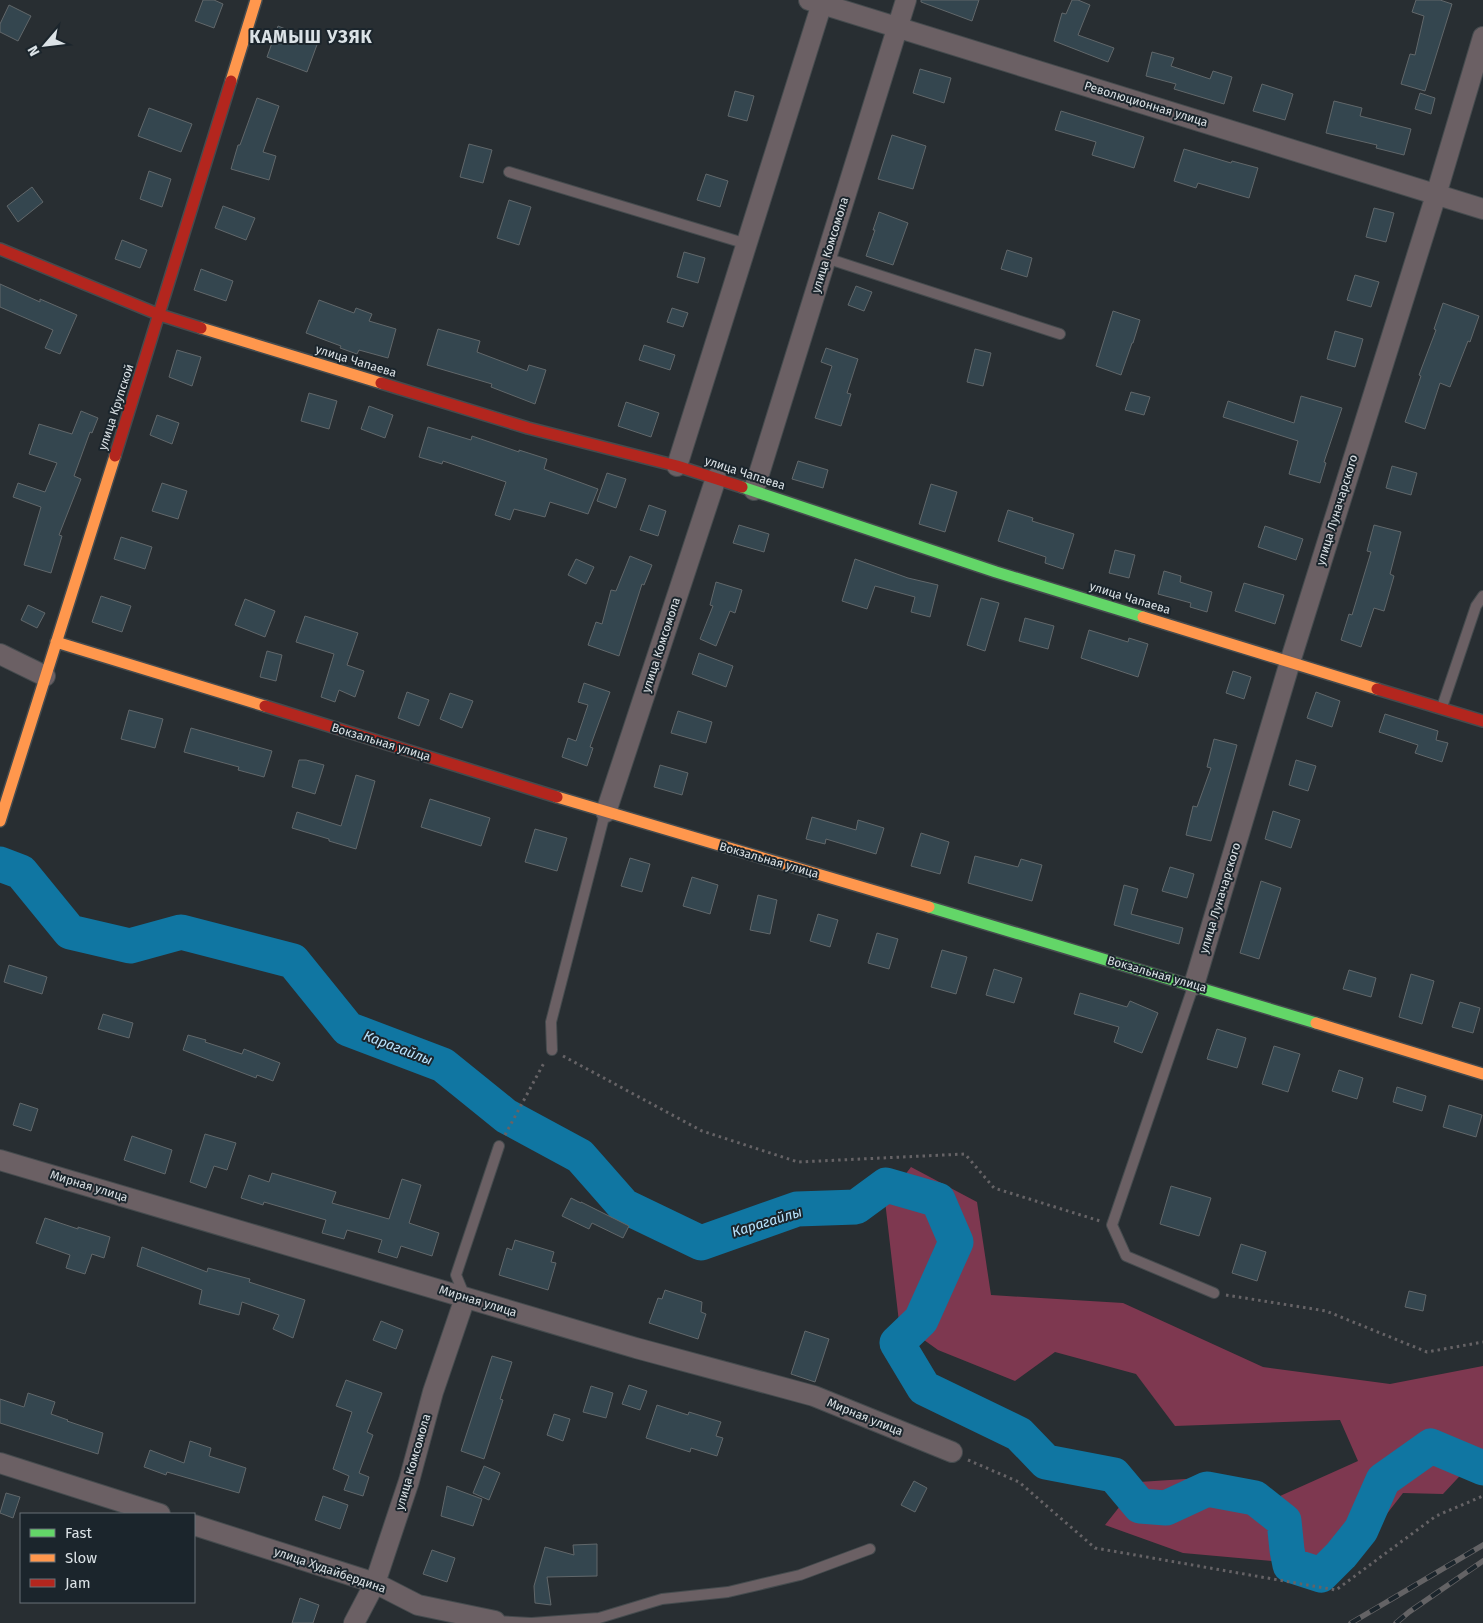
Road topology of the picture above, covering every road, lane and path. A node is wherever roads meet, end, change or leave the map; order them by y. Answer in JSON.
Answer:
{"nodes":[{"id":1,"x":256,"y":0,"type":"edge"},
{"id":2,"x":906,"y":0,"type":"edge"},
{"id":3,"x":818,"y":1,"type":"edge"},
{"id":4,"x":898,"y":26,"type":"junction"},
{"id":5,"x":1483,"y":37,"type":"edge"},
{"id":6,"x":509,"y":172,"type":"dead end"},
{"id":7,"x":1436,"y":195,"type":"junction"},
{"id":8,"x":1483,"y":209,"type":"edge"},
{"id":9,"x":747,"y":244,"type":"junction"},
{"id":10,"x":0,"y":250,"type":"edge"},
{"id":11,"x":826,"y":258,"type":"junction"},
{"id":12,"x":160,"y":315,"type":"junction"},
{"id":13,"x":1060,"y":334,"type":"dead end"},
{"id":14,"x":677,"y":466,"type":"junction"},
{"id":15,"x":716,"y":478,"type":"junction"},
{"id":16,"x":754,"y":490,"type":"junction"},
{"id":17,"x":1483,"y":596,"type":"edge"},
{"id":18,"x":56,"y":642,"type":"junction"},
{"id":19,"x":0,"y":654,"type":"edge"},
{"id":20,"x":1290,"y":662,"type":"junction"},
{"id":21,"x":45,"y":676,"type":"junction"},
{"id":22,"x":1442,"y":708,"type":"junction"},
{"id":23,"x":1483,"y":722,"type":"edge"},
{"id":24,"x":606,"y":812,"type":"junction"},
{"id":25,"x":0,"y":822,"type":"edge"},
{"id":26,"x":1194,"y":984,"type":"junction"},
{"id":27,"x":552,"y":1050,"type":"junction"},
{"id":28,"x":1483,"y":1074,"type":"edge"},
{"id":29,"x":499,"y":1146,"type":"joint"},
{"id":30,"x":0,"y":1160,"type":"edge"},
{"id":31,"x":1112,"y":1225,"type":"junction"},
{"id":32,"x":1214,"y":1293,"type":"joint"},
{"id":33,"x":465,"y":1298,"type":"junction"},
{"id":34,"x":1483,"y":1342,"type":"edge"},
{"id":35,"x":952,"y":1452,"type":"joint"},
{"id":36,"x":0,"y":1463,"type":"edge"},
{"id":37,"x":1483,"y":1496,"type":"edge"},
{"id":38,"x":157,"y":1513,"type":"edge"},
{"id":39,"x":195,"y":1525,"type":"edge"},
{"id":40,"x":870,"y":1549,"type":"dead end"},
{"id":41,"x":375,"y":1583,"type":"junction"},
{"id":42,"x":495,"y":1622,"type":"edge"},
{"id":43,"x":354,"y":1623,"type":"edge"},
{"id":44,"x":531,"y":1623,"type":"edge"}],
"edges":[{"from":1,"to":12,"type":"street","name":"улица Крупской"},
{"from":2,"to":4,"type":"street","name":"улица Комсомола"},
{"from":3,"to":4,"type":"street","name":"Революционная улица"},
{"from":3,"to":9,"type":"street"},
{"from":4,"to":7,"type":"street","name":"Революционная улица"},
{"from":4,"to":11,"type":"street","name":"улица Комсомола"},
{"from":5,"to":7,"type":"street","name":"улица Луначарского"},
{"from":6,"to":9,"type":"lane"},
{"from":7,"to":8,"type":"street","name":"Революционная улица"},
{"from":7,"to":20,"type":"street","name":"улица Луначарского"},
{"from":9,"to":14,"type":"street"},
{"from":10,"to":12,"type":"street","name":"улица Чапаева"},
{"from":11,"to":13,"type":"lane"},
{"from":11,"to":16,"type":"street","name":"улица Комсомола"},
{"from":12,"to":14,"type":"street","name":"улица Чапаева"},
{"from":12,"to":18,"type":"street","name":"улица Крупской"},
{"from":14,"to":15,"type":"street","name":"улица Чапаева"},
{"from":15,"to":16,"type":"street","name":"улица Чапаева"},
{"from":15,"to":24,"type":"street","name":"улица Комсомола"},
{"from":16,"to":20,"type":"street","name":"улица Чапаева"},
{"from":17,"to":22,"type":"lane"},
{"from":18,"to":21,"type":"street","name":"улица Крупской"},
{"from":18,"to":24,"type":"street","name":"Вокзальная улица"},
{"from":19,"to":21,"type":"street"},
{"from":20,"to":22,"type":"street","name":"улица Чапаева"},
{"from":20,"to":26,"type":"street","name":"улица Луначарского"},
{"from":21,"to":25,"type":"street","name":"улица Крупской"},
{"from":22,"to":23,"type":"street","name":"улица Чапаева"},
{"from":24,"to":26,"type":"street","name":"Вокзальная улица"},
{"from":24,"to":27,"type":"lane"},
{"from":26,"to":28,"type":"street","name":"Вокзальная улица"},
{"from":26,"to":31,"type":"lane"},
{"from":27,"to":29,"type":"path"},
{"from":27,"to":31,"type":"path"},
{"from":29,"to":33,"type":"lane"},
{"from":30,"to":33,"type":"street","name":"Мирная улица"},
{"from":31,"to":32,"type":"lane"},
{"from":32,"to":34,"type":"path"},
{"from":33,"to":35,"type":"street","name":"Мирная улица"},
{"from":33,"to":41,"type":"street","name":"улица Комсомола"},
{"from":35,"to":37,"type":"path"},
{"from":36,"to":38,"type":"street"},
{"from":39,"to":41,"type":"street","name":"улица Худайбердина"},
{"from":40,"to":44,"type":"lane"},
{"from":41,"to":42,"type":"street","name":"улица Худайбердина"},
{"from":41,"to":43,"type":"street","name":"улица Комсомола"},
{"from":42,"to":44,"type":"lane"}]}
